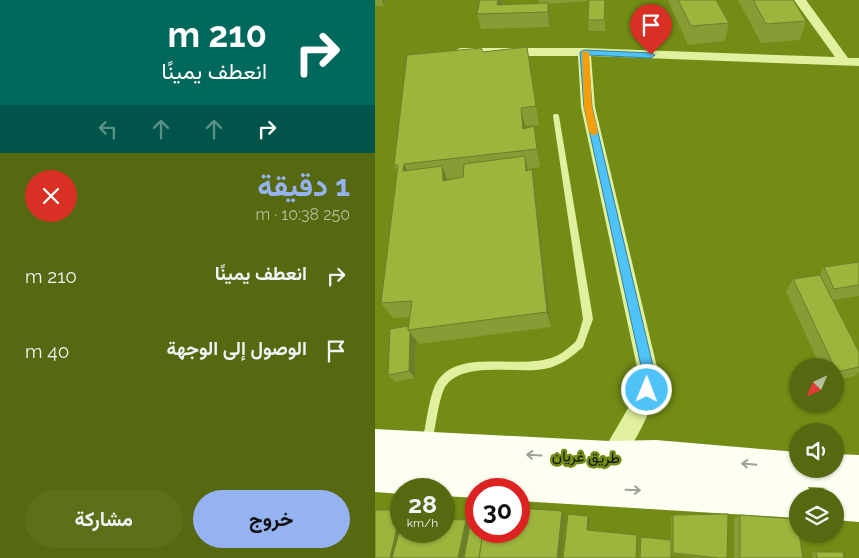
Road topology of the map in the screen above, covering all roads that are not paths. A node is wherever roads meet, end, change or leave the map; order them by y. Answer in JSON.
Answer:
{"nodes":[{"id":1,"x":799,"y":0,"type":"edge"},
{"id":2,"x":461,"y":52,"type":"edge"},
{"id":3,"x":584,"y":52,"type":"junction"},
{"id":4,"x":844,"y":61,"type":"junction"},
{"id":5,"x":859,"y":62,"type":"edge"},
{"id":6,"x":556,"y":116,"type":"dead end"},
{"id":7,"x":375,"y":446,"type":"edge"},
{"id":8,"x":611,"y":458,"type":"junction"},
{"id":9,"x":421,"y":464,"type":"junction"},
{"id":10,"x":789,"y":468,"type":"edge"},
{"id":11,"x":844,"y":471,"type":"edge"},
{"id":12,"x":859,"y":472,"type":"edge"},
{"id":13,"x":375,"y":475,"type":"edge"},
{"id":14,"x":596,"y":489,"type":"junction"},
{"id":15,"x":789,"y":500,"type":"edge"},
{"id":16,"x":844,"y":503,"type":"edge"},
{"id":17,"x":859,"y":504,"type":"edge"}],
"edges":[{"from":1,"to":4,"type":"street"},
{"from":2,"to":3,"type":"street"},
{"from":3,"to":4,"type":"street"},
{"from":3,"to":8,"type":"street"},
{"from":4,"to":5,"type":"street"},
{"from":6,"to":9,"type":"lane"},
{"from":7,"to":9,"type":"highway","name":"طريق غريان"},
{"from":8,"to":9,"type":"highway","name":"طريق غريان","one_way":true},
{"from":10,"to":8,"type":"highway","name":"طريق غريان","one_way":true},
{"from":8,"to":14,"type":"street"},
{"from":9,"to":13,"type":"highway","name":"طريق غريان"},
{"from":9,"to":14,"type":"highway","name":"طريق غريان"},
{"from":11,"to":12,"type":"highway","name":"طريق غريان"},
{"from":14,"to":15,"type":"highway","name":"طريق غريان","one_way":true},
{"from":16,"to":17,"type":"highway"}]}
